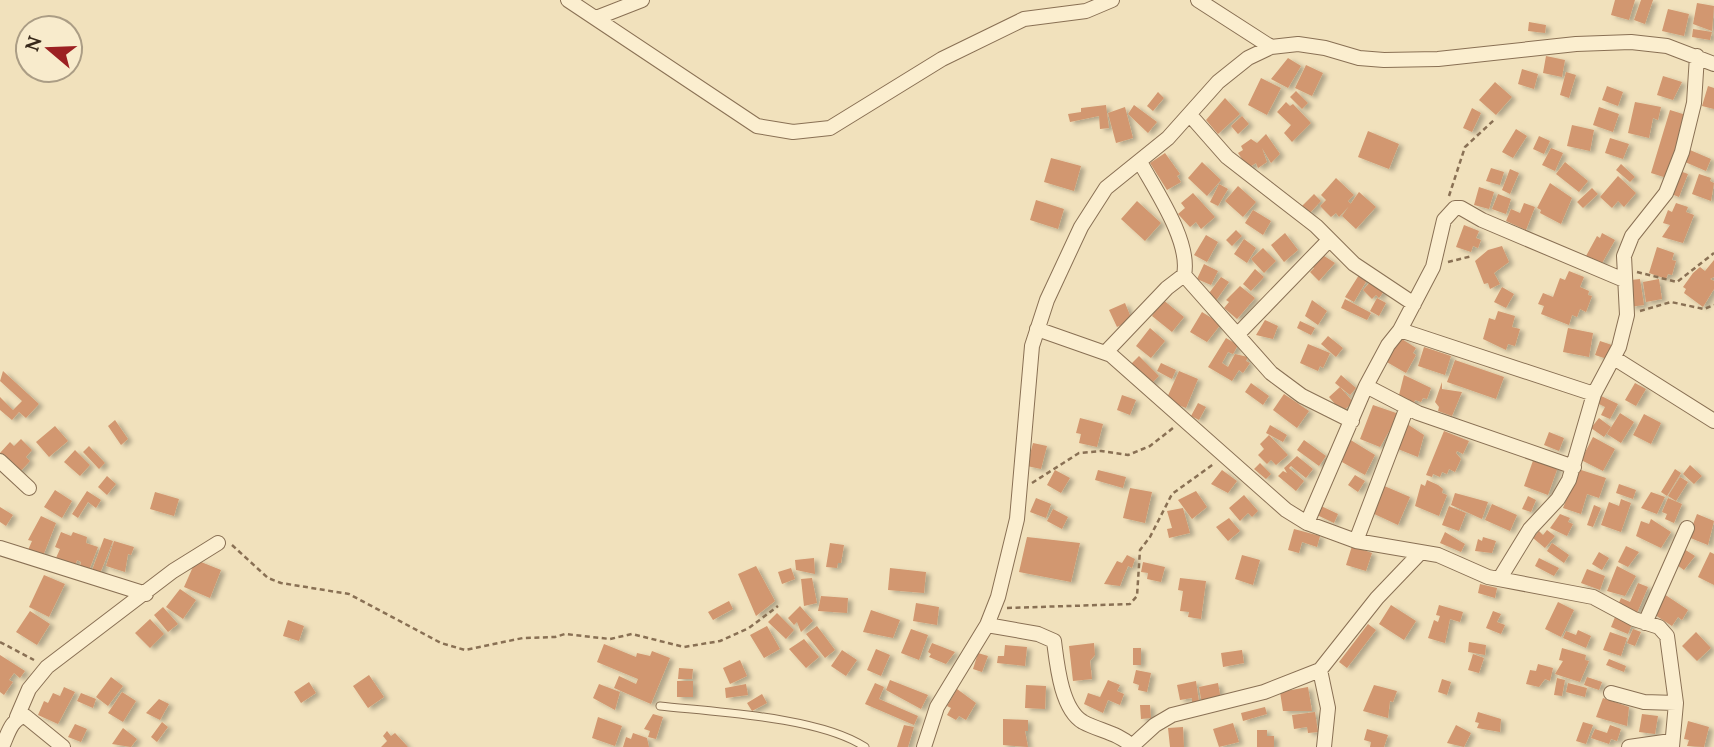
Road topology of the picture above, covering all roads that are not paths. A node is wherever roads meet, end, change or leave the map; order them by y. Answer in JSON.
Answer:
{"nodes":[{"id":1,"x":568,"y":0,"type":"edge"},
{"id":2,"x":642,"y":0,"type":"edge"},
{"id":3,"x":1112,"y":0,"type":"edge"},
{"id":4,"x":1198,"y":0,"type":"edge"},
{"id":5,"x":596,"y":18,"type":"junction"},
{"id":6,"x":1271,"y":47,"type":"junction"},
{"id":7,"x":1697,"y":56,"type":"junction"},
{"id":8,"x":1714,"y":64,"type":"edge"},
{"id":9,"x":1190,"y":115,"type":"junction"},
{"id":10,"x":1140,"y":162,"type":"junction"},
{"id":11,"x":1329,"y":240,"type":"junction"},
{"id":12,"x":1624,"y":274,"type":"junction"},
{"id":13,"x":1184,"y":275,"type":"junction"},
{"id":14,"x":1414,"y":304,"type":"junction"},
{"id":15,"x":1037,"y":329,"type":"junction"},
{"id":16,"x":1400,"y":330,"type":"junction"},
{"id":17,"x":1238,"y":334,"type":"junction"},
{"id":18,"x":1106,"y":352,"type":"junction"},
{"id":19,"x":1614,"y":358,"type":"junction"},
{"id":20,"x":1366,"y":386,"type":"junction"},
{"id":21,"x":1594,"y":394,"type":"junction"},
{"id":22,"x":1407,"y":407,"type":"junction"},
{"id":23,"x":1352,"y":421,"type":"junction"},
{"id":24,"x":1714,"y":421,"type":"edge"},
{"id":25,"x":0,"y":461,"type":"edge"},
{"id":26,"x":1574,"y":467,"type":"junction"},
{"id":27,"x":29,"y":488,"type":"dead end"},
{"id":28,"x":1307,"y":523,"type":"junction"},
{"id":29,"x":1687,"y":528,"type":"dead end"},
{"id":30,"x":1356,"y":541,"type":"junction"},
{"id":31,"x":218,"y":543,"type":"road end"},
{"id":32,"x":0,"y":548,"type":"edge"},
{"id":33,"x":1421,"y":552,"type":"junction"},
{"id":34,"x":1500,"y":578,"type":"junction"},
{"id":35,"x":146,"y":594,"type":"junction"},
{"id":36,"x":1645,"y":622,"type":"junction"},
{"id":37,"x":987,"y":625,"type":"junction"},
{"id":38,"x":1320,"y":670,"type":"junction"},
{"id":39,"x":1611,"y":693,"type":"dead end"},
{"id":40,"x":1676,"y":703,"type":"junction"},
{"id":41,"x":660,"y":706,"type":"dead end"},
{"id":42,"x":17,"y":718,"type":"junction"},
{"id":43,"x":1672,"y":744,"type":"edge"},
{"id":44,"x":1132,"y":746,"type":"edge"},
{"id":45,"x":2,"y":747,"type":"edge"},
{"id":46,"x":63,"y":747,"type":"edge"},
{"id":47,"x":865,"y":747,"type":"edge"},
{"id":48,"x":924,"y":747,"type":"edge"},
{"id":49,"x":1324,"y":747,"type":"edge"},
{"id":50,"x":1629,"y":747,"type":"edge"}],
"edges":[{"from":1,"to":5,"type":"street"},
{"from":2,"to":5,"type":"street"},
{"from":3,"to":5,"type":"street"},
{"from":4,"to":6,"type":"street"},
{"from":6,"to":7,"type":"street"},
{"from":6,"to":9,"type":"street"},
{"from":7,"to":8,"type":"street"},
{"from":7,"to":12,"type":"street"},
{"from":9,"to":10,"type":"street"},
{"from":9,"to":11,"type":"street"},
{"from":10,"to":13,"type":"street"},
{"from":10,"to":15,"type":"street"},
{"from":11,"to":14,"type":"street"},
{"from":11,"to":17,"type":"street"},
{"from":12,"to":14,"type":"street"},
{"from":12,"to":19,"type":"street"},
{"from":13,"to":17,"type":"street"},
{"from":13,"to":18,"type":"street"},
{"from":14,"to":16,"type":"street"},
{"from":15,"to":18,"type":"street"},
{"from":15,"to":37,"type":"street"},
{"from":16,"to":20,"type":"street"},
{"from":16,"to":21,"type":"street"},
{"from":17,"to":23,"type":"street"},
{"from":18,"to":28,"type":"street"},
{"from":19,"to":21,"type":"street"},
{"from":19,"to":24,"type":"street"},
{"from":20,"to":22,"type":"street"},
{"from":20,"to":23,"type":"street"},
{"from":21,"to":26,"type":"street"},
{"from":22,"to":26,"type":"street"},
{"from":22,"to":30,"type":"street"},
{"from":23,"to":28,"type":"street"},
{"from":25,"to":27,"type":"street"},
{"from":26,"to":34,"type":"street"},
{"from":28,"to":30,"type":"street"},
{"from":29,"to":36,"type":"street"},
{"from":30,"to":33,"type":"street"},
{"from":31,"to":35,"type":"street"},
{"from":32,"to":35,"type":"street"},
{"from":33,"to":34,"type":"street"},
{"from":33,"to":38,"type":"street"},
{"from":34,"to":36,"type":"street"},
{"from":35,"to":42,"type":"street"},
{"from":36,"to":40,"type":"street"},
{"from":37,"to":44,"type":"street"},
{"from":37,"to":48,"type":"street"},
{"from":38,"to":44,"type":"street"},
{"from":38,"to":49,"type":"street"},
{"from":39,"to":40,"type":"street"},
{"from":40,"to":43,"type":"street"},
{"from":41,"to":47,"type":"lane"},
{"from":42,"to":45,"type":"street"},
{"from":42,"to":46,"type":"street"},
{"from":43,"to":50,"type":"street"}]}
